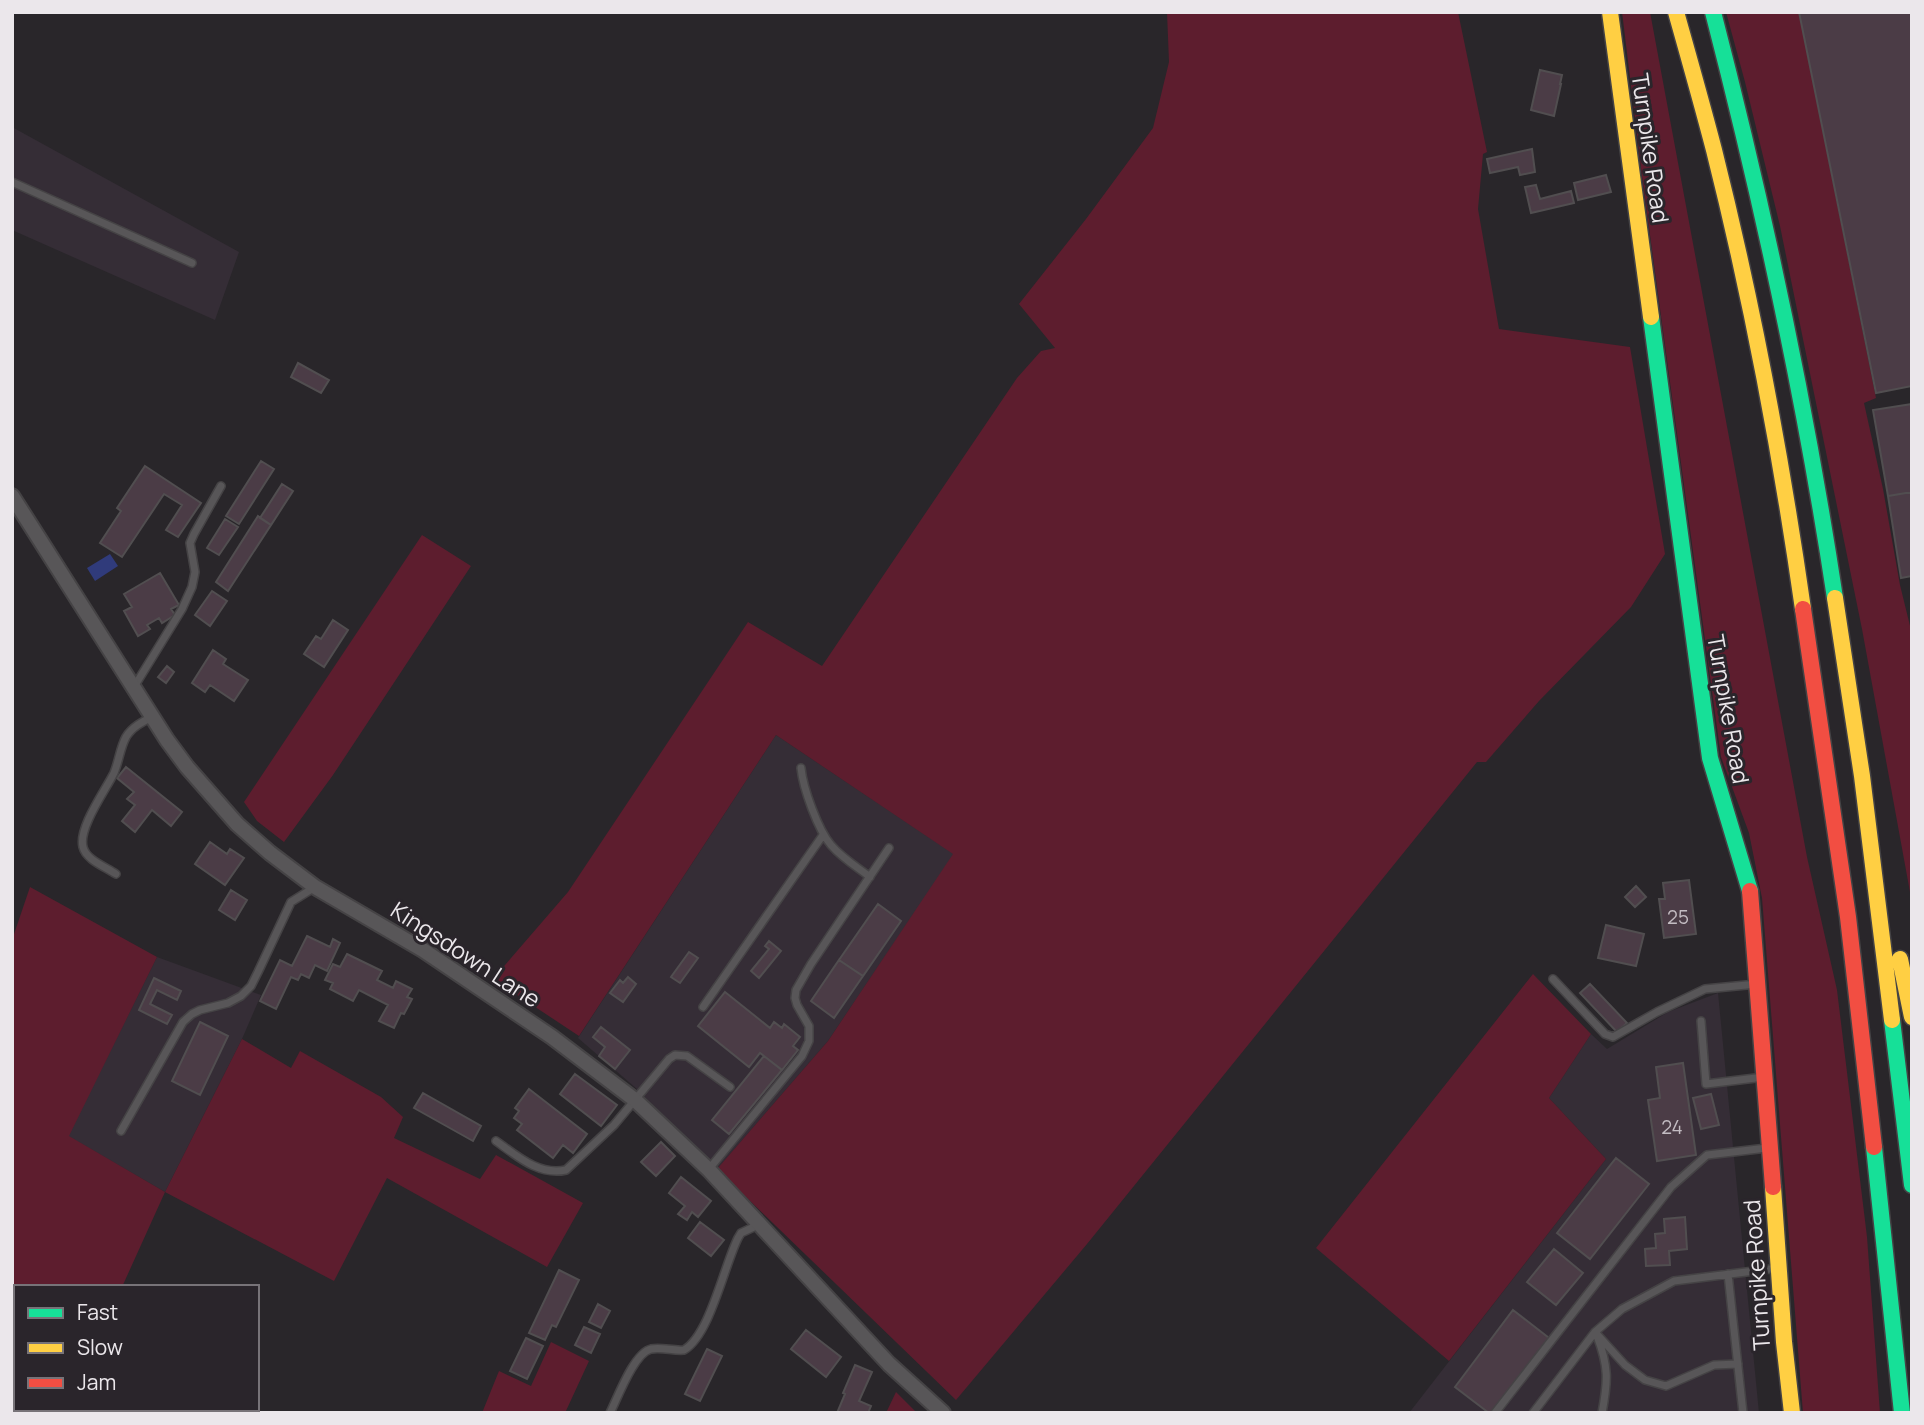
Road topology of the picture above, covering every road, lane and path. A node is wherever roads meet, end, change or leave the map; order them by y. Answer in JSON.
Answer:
{"nodes":[{"id":1,"x":1611,"y":12,"type":"edge"},
{"id":2,"x":1676,"y":12,"type":"edge"},
{"id":3,"x":1713,"y":12,"type":"edge"},
{"id":4,"x":12,"y":182,"type":"edge"},
{"id":5,"x":192,"y":263,"type":"dead end"},
{"id":6,"x":221,"y":486,"type":"dead end"},
{"id":7,"x":12,"y":496,"type":"edge"},
{"id":8,"x":134,"y":688,"type":"junction"},
{"id":9,"x":152,"y":717,"type":"junction"},
{"id":10,"x":800,"y":768,"type":"dead end"},
{"id":11,"x":1862,"y":776,"type":"junction"},
{"id":12,"x":823,"y":835,"type":"junction"},
{"id":13,"x":890,"y":848,"type":"dead end"},
{"id":14,"x":116,"y":874,"type":"dead end"},
{"id":15,"x":870,"y":877,"type":"junction"},
{"id":16,"x":315,"y":887,"type":"junction"},
{"id":17,"x":1553,"y":979,"type":"dead end"},
{"id":18,"x":1758,"y":984,"type":"junction"},
{"id":19,"x":703,"y":1007,"type":"dead end"},
{"id":20,"x":1912,"y":1017,"type":"edge"},
{"id":21,"x":1701,"y":1021,"type":"dead end"},
{"id":22,"x":1764,"y":1077,"type":"junction"},
{"id":23,"x":730,"y":1087,"type":"dead end"},
{"id":24,"x":635,"y":1100,"type":"junction"},
{"id":25,"x":121,"y":1131,"type":"dead end"},
{"id":26,"x":496,"y":1141,"type":"dead end"},
{"id":27,"x":1770,"y":1147,"type":"junction"},
{"id":28,"x":709,"y":1170,"type":"junction"},
{"id":29,"x":1912,"y":1185,"type":"edge"},
{"id":30,"x":758,"y":1225,"type":"junction"},
{"id":31,"x":1778,"y":1268,"type":"junction"},
{"id":32,"x":1728,"y":1274,"type":"junction"},
{"id":33,"x":1595,"y":1332,"type":"junction"},
{"id":34,"x":1738,"y":1364,"type":"junction"},
{"id":35,"x":610,"y":1413,"type":"edge"},
{"id":36,"x":943,"y":1413,"type":"edge"},
{"id":37,"x":1495,"y":1413,"type":"edge"},
{"id":38,"x":1533,"y":1413,"type":"edge"},
{"id":39,"x":1602,"y":1413,"type":"edge"},
{"id":40,"x":1743,"y":1413,"type":"edge"},
{"id":41,"x":1791,"y":1413,"type":"edge"},
{"id":42,"x":1902,"y":1413,"type":"edge"}],
"edges":[{"from":1,"to":18,"type":"main road","name":"Turnpike Road"},
{"from":2,"to":42,"type":"main road"},
{"from":3,"to":11,"type":"main road"},
{"from":4,"to":5,"type":"lane"},
{"from":6,"to":8,"type":"lane"},
{"from":7,"to":8,"type":"street","name":"Kingsdown Lane"},
{"from":8,"to":9,"type":"street","name":"Kingsdown Lane"},
{"from":9,"to":14,"type":"lane"},
{"from":9,"to":16,"type":"street","name":"Kingsdown Lane"},
{"from":10,"to":12,"type":"lane"},
{"from":11,"to":20,"type":"main road"},
{"from":11,"to":29,"type":"main road"},
{"from":12,"to":15,"type":"lane"},
{"from":12,"to":19,"type":"lane"},
{"from":13,"to":15,"type":"lane"},
{"from":15,"to":28,"type":"lane"},
{"from":16,"to":24,"type":"street","name":"Kingsdown Lane"},
{"from":16,"to":25,"type":"lane"},
{"from":17,"to":18,"type":"lane"},
{"from":18,"to":22,"type":"main road","name":"Turnpike Road"},
{"from":21,"to":22,"type":"lane"},
{"from":22,"to":27,"type":"main road","name":"Turnpike Road"},
{"from":23,"to":24,"type":"lane"},
{"from":24,"to":26,"type":"lane"},
{"from":24,"to":28,"type":"street","name":"Kingsdown Lane"},
{"from":27,"to":31,"type":"main road","name":"Turnpike Road"},
{"from":27,"to":37,"type":"lane"},
{"from":28,"to":30,"type":"street","name":"Kingsdown Lane"},
{"from":30,"to":35,"type":"lane"},
{"from":30,"to":36,"type":"street","name":"Kingsdown Lane"},
{"from":31,"to":32,"type":"lane"},
{"from":31,"to":41,"type":"main road","name":"Turnpike Road"},
{"from":32,"to":33,"type":"lane"},
{"from":32,"to":34,"type":"lane"},
{"from":33,"to":34,"type":"lane"},
{"from":33,"to":38,"type":"lane"},
{"from":33,"to":39,"type":"lane"},
{"from":34,"to":40,"type":"lane"}]}
